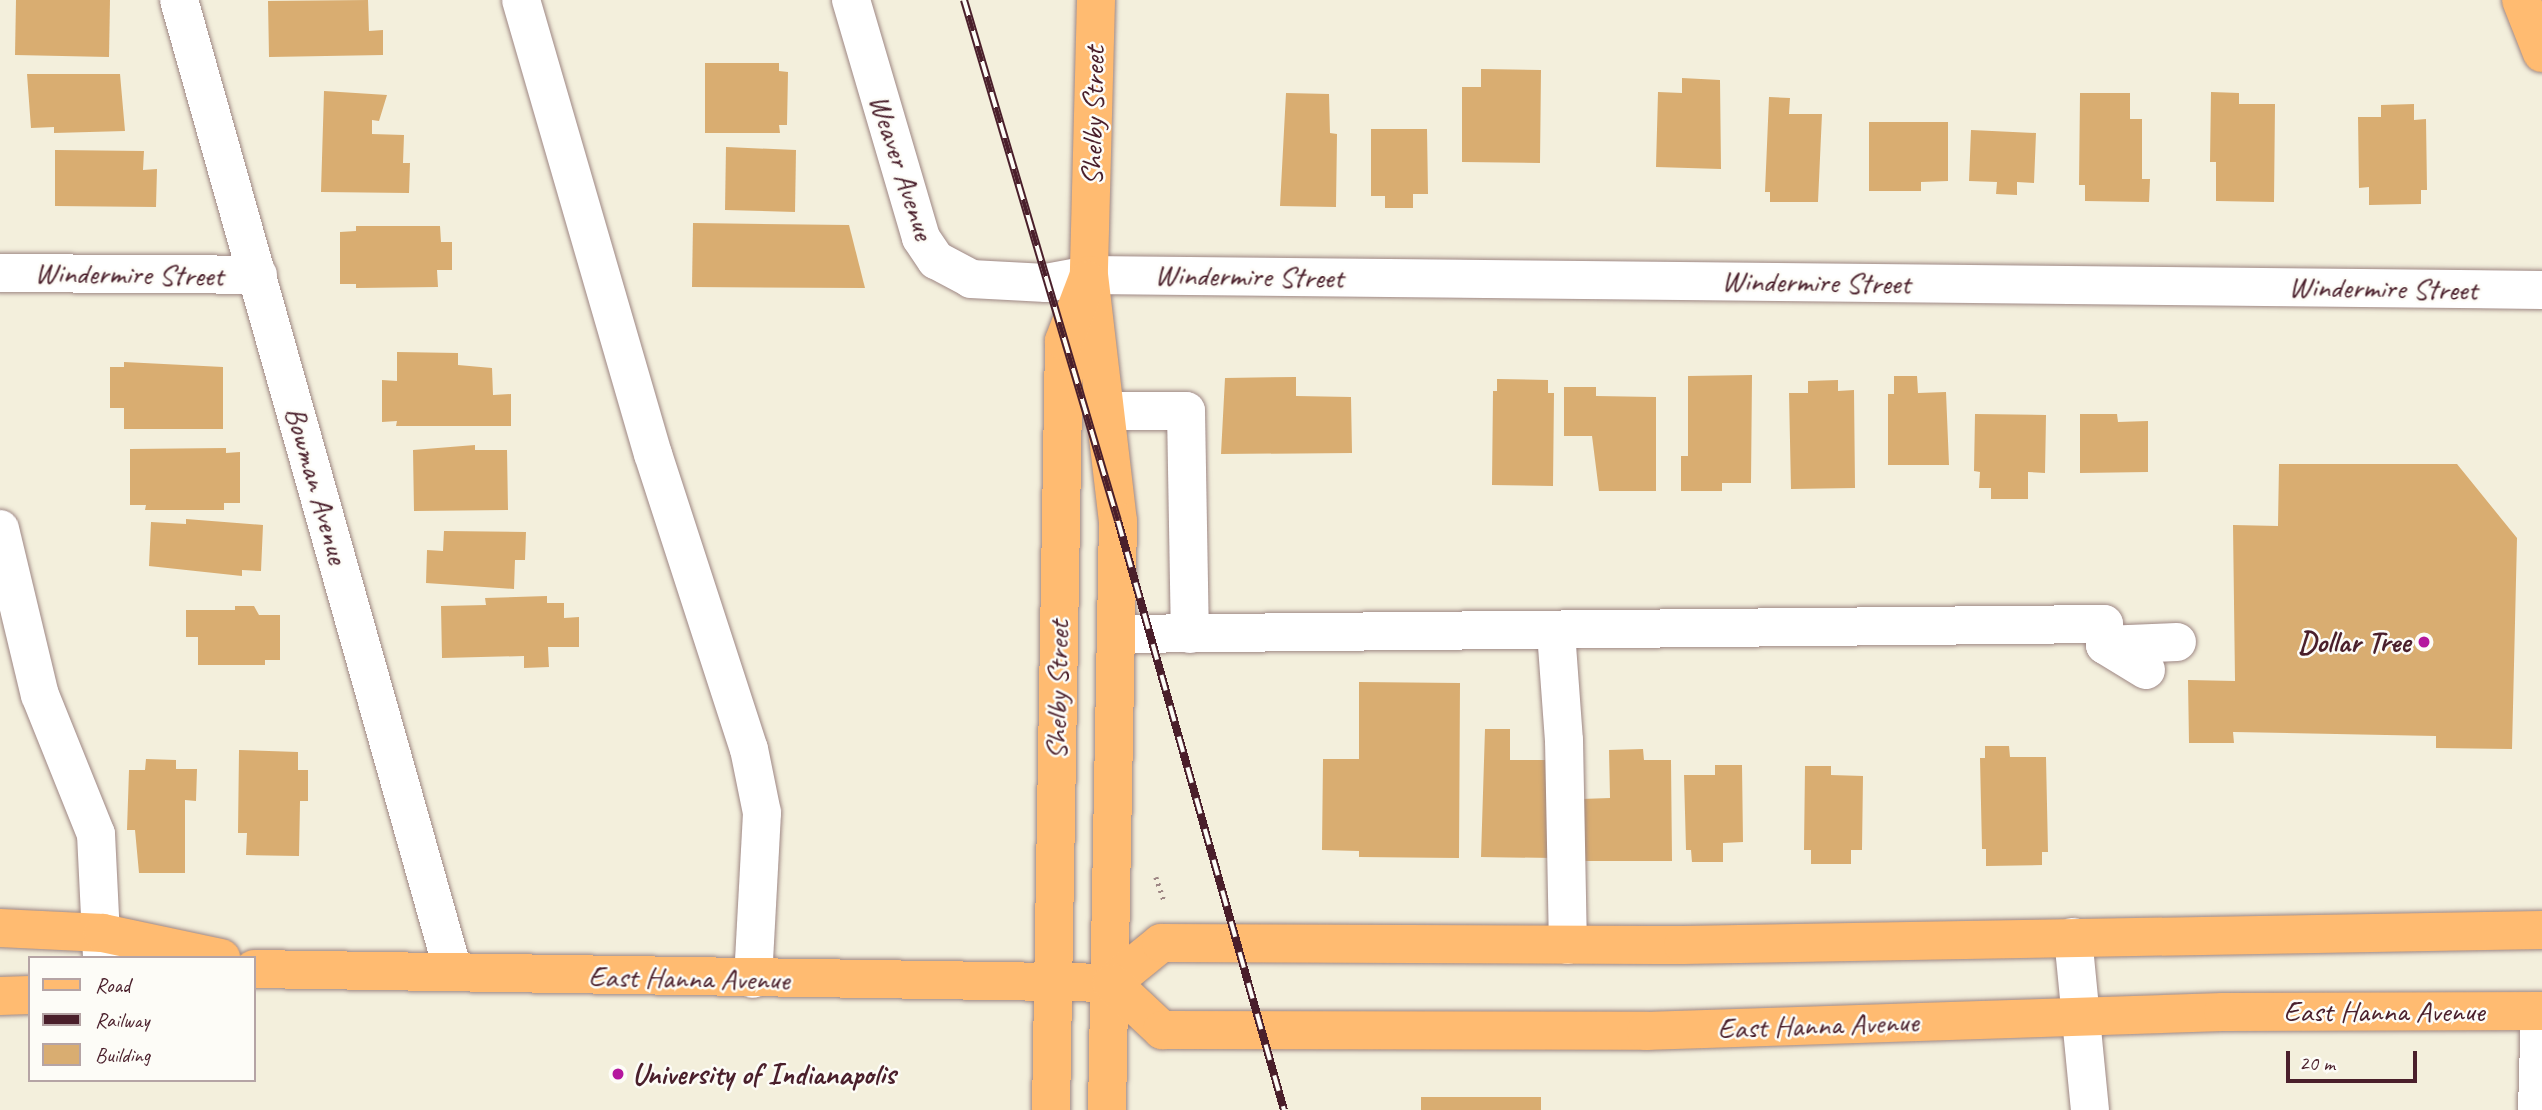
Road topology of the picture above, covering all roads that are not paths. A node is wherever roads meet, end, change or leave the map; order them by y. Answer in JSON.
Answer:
{"nodes":[{"id":1,"x":179,"y":0,"type":"edge"},
{"id":2,"x":522,"y":0,"type":"edge"},
{"id":3,"x":851,"y":0,"type":"edge"},
{"id":4,"x":1097,"y":0,"type":"edge"},
{"id":5,"x":2521,"y":0,"type":"edge"},
{"id":6,"x":2542,"y":53,"type":"edge"},
{"id":7,"x":0,"y":273,"type":"edge"},
{"id":8,"x":258,"y":275,"type":"junction"},
{"id":9,"x":1089,"y":275,"type":"junction"},
{"id":10,"x":2542,"y":290,"type":"edge"},
{"id":11,"x":1105,"y":411,"type":"junction"},
{"id":12,"x":0,"y":529,"type":"edge"},
{"id":13,"x":11,"y":621,"type":"edge"},
{"id":14,"x":1556,"y":632,"type":"junction"},
{"id":15,"x":1117,"y":634,"type":"junction"},
{"id":16,"x":1191,"y":634,"type":"junction"},
{"id":17,"x":2177,"y":642,"type":"dead end"},
{"id":18,"x":2105,"y":645,"type":"junction"},
{"id":19,"x":2146,"y":670,"type":"dead end"},
{"id":20,"x":0,"y":928,"type":"edge"},
{"id":21,"x":2542,"y":930,"type":"edge"},
{"id":22,"x":2073,"y":937,"type":"junction"},
{"id":23,"x":102,"y":945,"type":"edge"},
{"id":24,"x":1568,"y":945,"type":"junction"},
{"id":25,"x":203,"y":956,"type":"edge"},
{"id":26,"x":258,"y":967,"type":"edge"},
{"id":27,"x":453,"y":971,"type":"junction"},
{"id":28,"x":753,"y":979,"type":"junction"},
{"id":29,"x":1052,"y":982,"type":"junction"},
{"id":30,"x":1112,"y":983,"type":"junction"},
{"id":31,"x":28,"y":995,"type":"edge"},
{"id":32,"x":0,"y":996,"type":"edge"},
{"id":33,"x":2541,"y":1011,"type":"edge"},
{"id":34,"x":2078,"y":1017,"type":"junction"},
{"id":35,"x":1051,"y":1110,"type":"edge"},
{"id":36,"x":1107,"y":1110,"type":"edge"},
{"id":37,"x":2090,"y":1110,"type":"edge"},
{"id":38,"x":2537,"y":1110,"type":"edge"}],
"edges":[{"from":1,"to":8,"type":"street","name":"Bowman Avenue"},
{"from":2,"to":28,"type":"street"},
{"from":3,"to":9,"type":"street","name":"Weaver Avenue"},
{"from":4,"to":9,"type":"main road","name":"Shelby Street"},
{"from":5,"to":6,"type":"main road"},
{"from":7,"to":8,"type":"street","name":"Windermire Street"},
{"from":8,"to":27,"type":"street","name":"Bowman Avenue"},
{"from":9,"to":10,"type":"street","name":"Windermire Street"},
{"from":9,"to":11,"type":"main road","name":"Shelby Street"},
{"from":9,"to":29,"type":"main road","name":"Shelby Street"},
{"from":11,"to":15,"type":"main road","name":"Shelby Street"},
{"from":11,"to":16,"type":"street"},
{"from":12,"to":13,"type":"street"},
{"from":13,"to":23,"type":"street"},
{"from":14,"to":16,"type":"street"},
{"from":14,"to":18,"type":"street"},
{"from":14,"to":24,"type":"street"},
{"from":15,"to":16,"type":"street"},
{"from":15,"to":30,"type":"main road","name":"Shelby Street"},
{"from":17,"to":18,"type":"street"},
{"from":18,"to":19,"type":"street"},
{"from":20,"to":23,"type":"main road"},
{"from":21,"to":22,"type":"main road"},
{"from":22,"to":24,"type":"main road"},
{"from":22,"to":34,"type":"street"},
{"from":23,"to":25,"type":"main road"},
{"from":24,"to":30,"type":"main road"},
{"from":26,"to":27,"type":"main road","name":"East Hanna Avenue"},
{"from":27,"to":28,"type":"main road","name":"East Hanna Avenue"},
{"from":28,"to":29,"type":"main road","name":"East Hanna Avenue"},
{"from":29,"to":30,"type":"main road","name":"East Hanna Avenue"},
{"from":29,"to":35,"type":"main road","name":"Shelby Street"},
{"from":30,"to":34,"type":"main road","name":"East Hanna Avenue"},
{"from":30,"to":36,"type":"main road","name":"Shelby Street"},
{"from":31,"to":32,"type":"main road"},
{"from":33,"to":34,"type":"main road","name":"East Hanna Avenue"},
{"from":33,"to":38,"type":"street"},
{"from":34,"to":37,"type":"street"}]}
